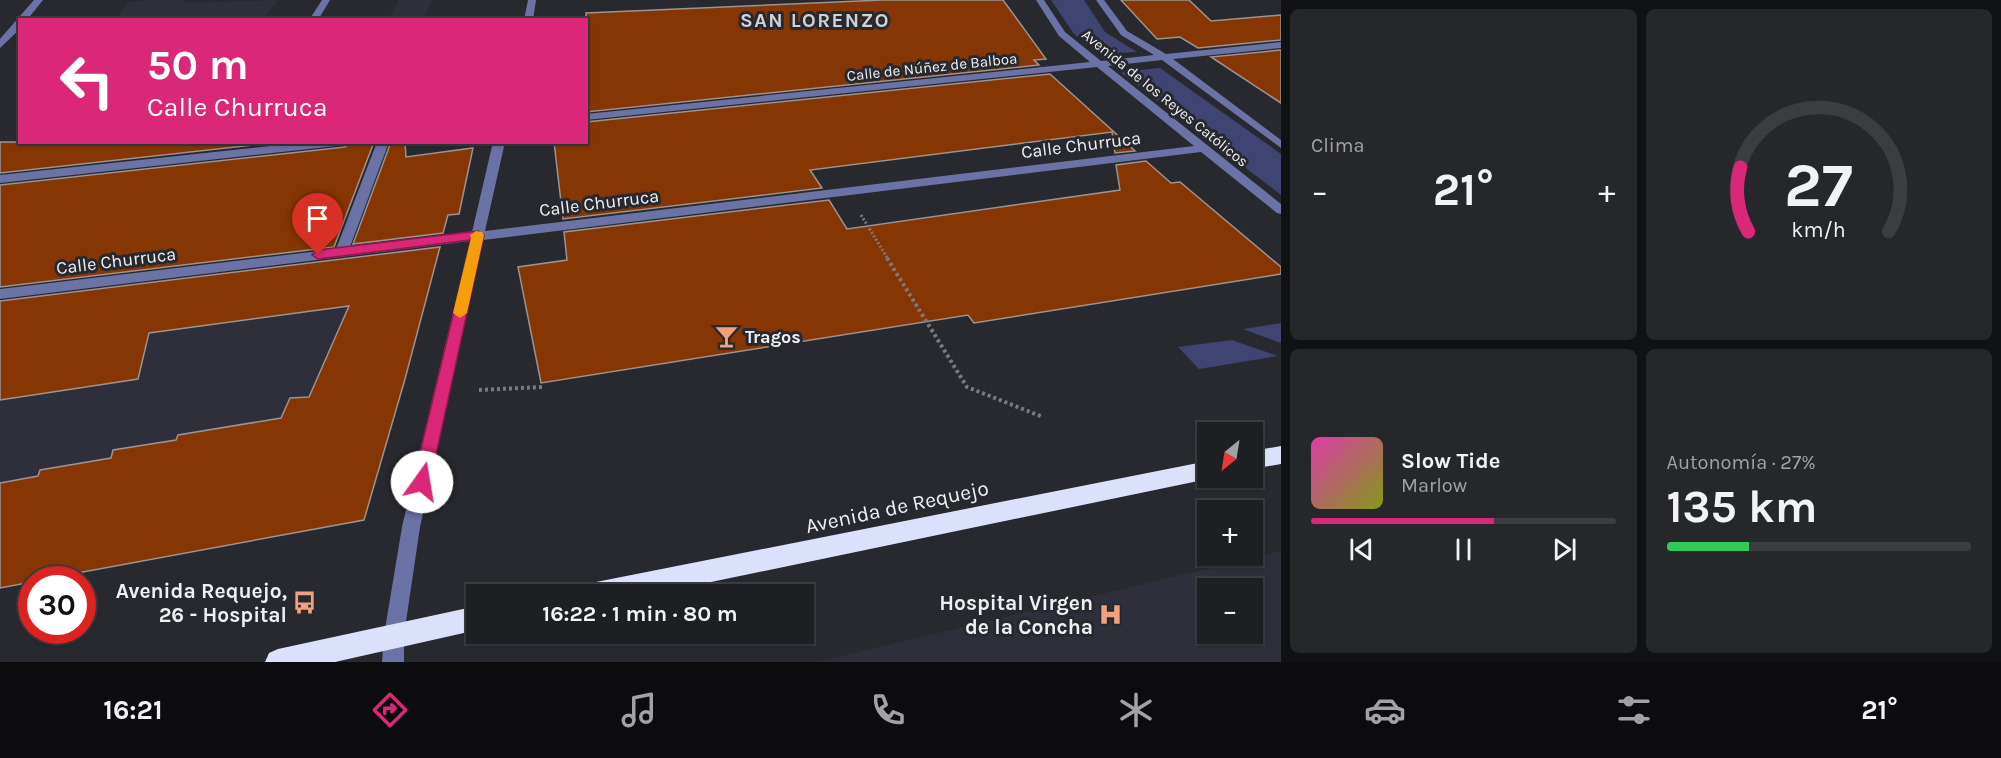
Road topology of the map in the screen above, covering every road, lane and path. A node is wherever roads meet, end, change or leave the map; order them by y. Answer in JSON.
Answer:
{"nodes":[{"id":1,"x":39,"y":0,"type":"edge"},
{"id":2,"x":326,"y":0,"type":"edge"},
{"id":3,"x":532,"y":0,"type":"edge"},
{"id":4,"x":1040,"y":0,"type":"edge"},
{"id":5,"x":1100,"y":0,"type":"edge"},
{"id":6,"x":24,"y":18,"type":"edge"},
{"id":7,"x":314,"y":18,"type":"edge"},
{"id":8,"x":528,"y":18,"type":"edge"},
{"id":9,"x":18,"y":24,"type":"edge"},
{"id":10,"x":0,"y":45,"type":"edge"},
{"id":11,"x":1281,"y":45,"type":"edge"},
{"id":12,"x":1162,"y":56,"type":"junction"},
{"id":13,"x":1099,"y":65,"type":"junction"},
{"id":14,"x":588,"y":117,"type":"edge"},
{"id":15,"x":1281,"y":134,"type":"edge"},
{"id":16,"x":1267,"y":136,"type":"junction"},
{"id":17,"x":216,"y":144,"type":"edge"},
{"id":18,"x":326,"y":144,"type":"edge"},
{"id":19,"x":382,"y":144,"type":"edge"},
{"id":20,"x":499,"y":144,"type":"edge"},
{"id":21,"x":1281,"y":145,"type":"edge"},
{"id":22,"x":1202,"y":148,"type":"junction"},
{"id":23,"x":206,"y":157,"type":"junction"},
{"id":24,"x":0,"y":179,"type":"edge"},
{"id":25,"x":1281,"y":210,"type":"edge"},
{"id":26,"x":862,"y":217,"type":"dead end"},
{"id":27,"x":478,"y":235,"type":"junction"},
{"id":28,"x":341,"y":252,"type":"junction"},
{"id":29,"x":0,"y":294,"type":"edge"},
{"id":30,"x":542,"y":387,"type":"dead end"},
{"id":31,"x":479,"y":390,"type":"dead end"},
{"id":32,"x":1043,"y":417,"type":"dead end"},
{"id":33,"x":1281,"y":455,"type":"edge"},
{"id":34,"x":1263,"y":458,"type":"edge"},
{"id":35,"x":1197,"y":472,"type":"edge"},
{"id":36,"x":645,"y":584,"type":"edge"},
{"id":37,"x":466,"y":620,"type":"edge"},
{"id":38,"x":394,"y":636,"type":"junction"},
{"id":39,"x":278,"y":662,"type":"edge"},
{"id":40,"x":393,"y":662,"type":"edge"}],
"edges":[{"from":1,"to":6,"type":"street"},
{"from":2,"to":7,"type":"street"},
{"from":3,"to":8,"type":"street"},
{"from":4,"to":13,"type":"street","name":"Avenida de los Reyes Católicos"},
{"from":5,"to":12,"type":"street","name":"Avenida de los Reyes Católicos"},
{"from":9,"to":10,"type":"street"},
{"from":11,"to":12,"type":"street","name":"Calle de Núñez de Balboa"},
{"from":12,"to":13,"type":"street","name":"Calle de Núñez de Balboa"},
{"from":12,"to":16,"type":"street","name":"Avenida de los Reyes Católicos"},
{"from":13,"to":14,"type":"street","name":"Calle de Núñez de Balboa"},
{"from":13,"to":22,"type":"street","name":"Avenida de los Reyes Católicos"},
{"from":15,"to":16,"type":"street"},
{"from":16,"to":21,"type":"street","name":"Avenida de los Reyes Católicos"},
{"from":17,"to":23,"type":"street"},
{"from":18,"to":23,"type":"street"},
{"from":19,"to":28,"type":"street"},
{"from":20,"to":27,"type":"street"},
{"from":22,"to":25,"type":"street","name":"Avenida de los Reyes Católicos"},
{"from":22,"to":27,"type":"street","name":"Calle Churruca"},
{"from":23,"to":24,"type":"street"},
{"from":26,"to":32,"type":"path"},
{"from":27,"to":28,"type":"street","name":"Calle Churruca"},
{"from":27,"to":38,"type":"street"},
{"from":28,"to":29,"type":"street","name":"Calle Churruca"},
{"from":30,"to":31,"type":"path"},
{"from":33,"to":34,"type":"highway"},
{"from":35,"to":36,"type":"highway","name":"Avenida de Requejo"},
{"from":37,"to":38,"type":"highway"},
{"from":38,"to":39,"type":"highway"},
{"from":38,"to":40,"type":"street"}]}
